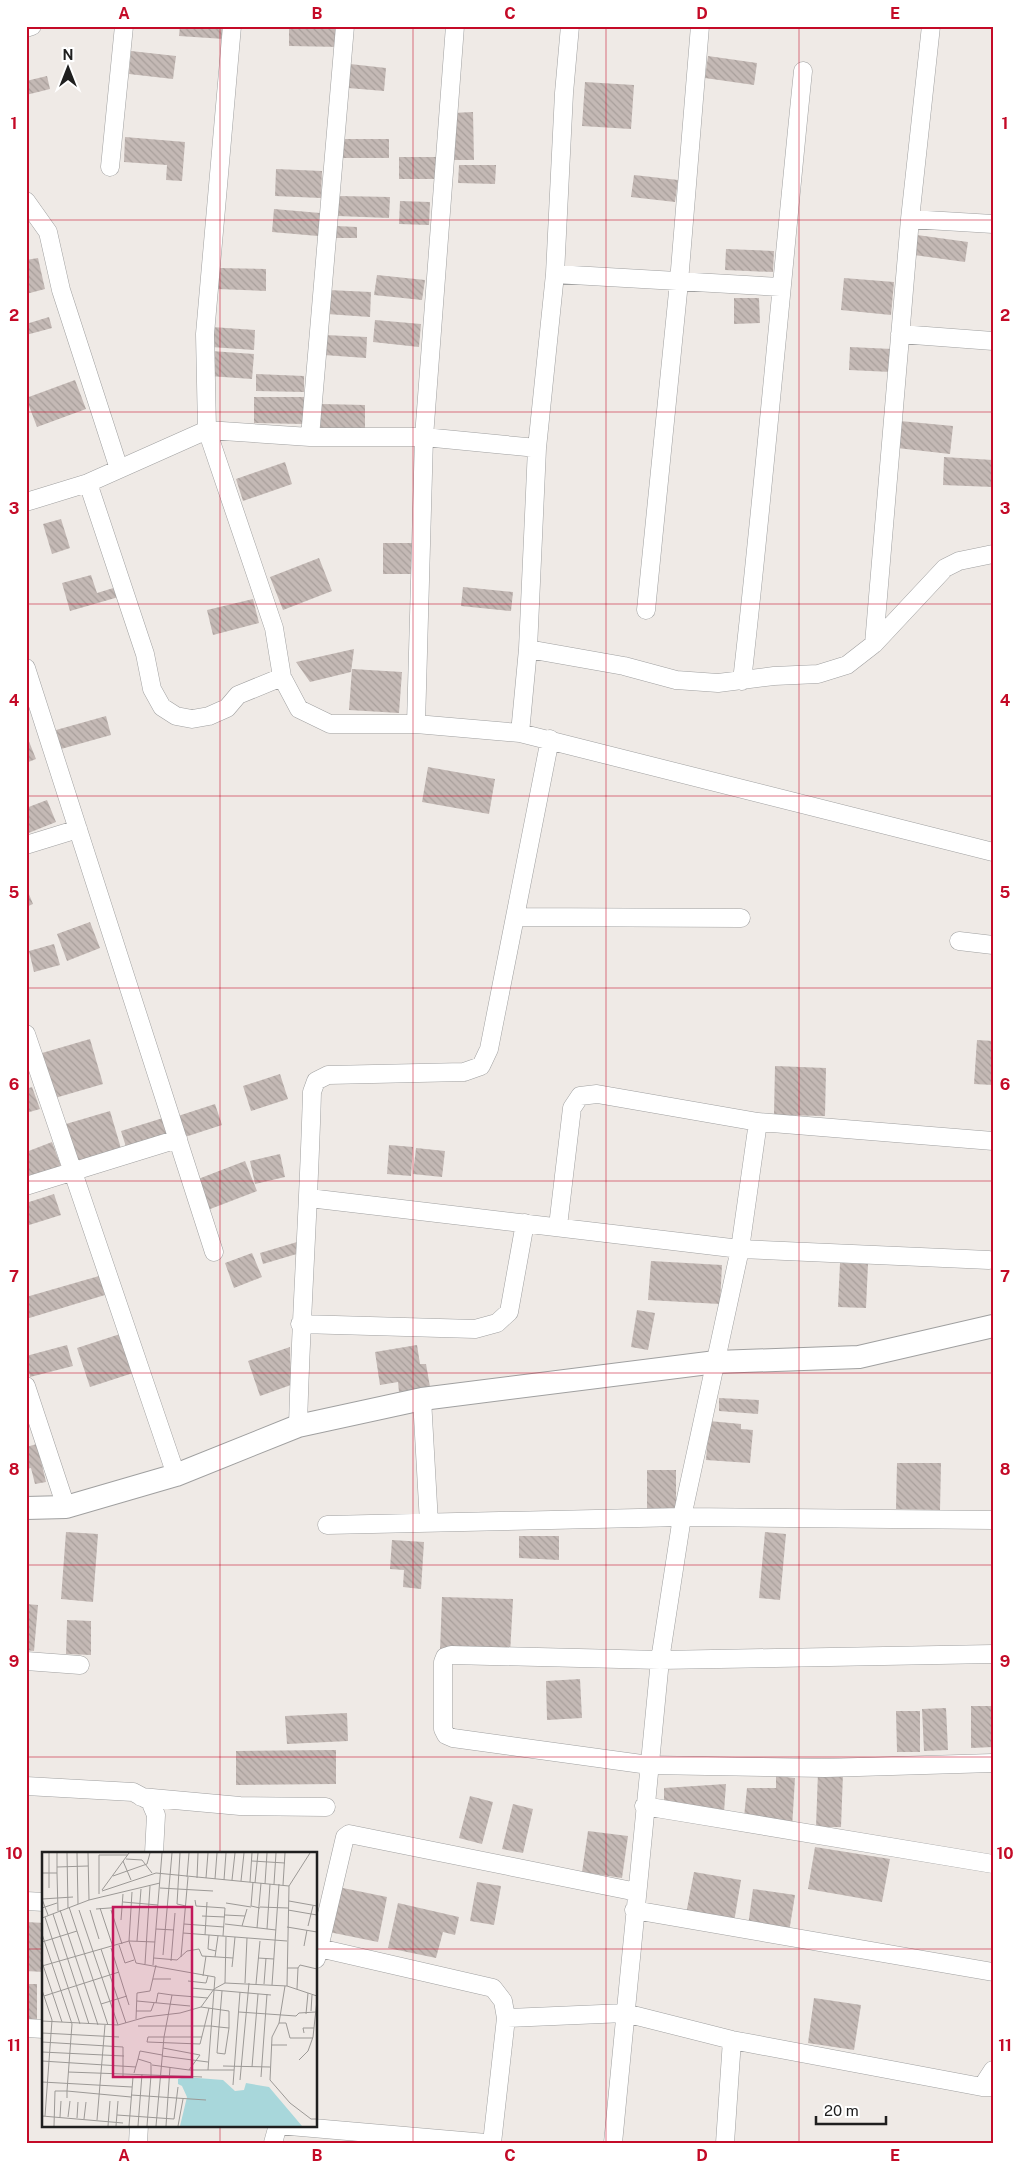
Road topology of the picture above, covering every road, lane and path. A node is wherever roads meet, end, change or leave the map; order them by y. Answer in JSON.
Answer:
{"nodes":[{"id":1,"x":32,"y":26,"type":"edge"},
{"id":2,"x":124,"y":26,"type":"edge"},
{"id":3,"x":232,"y":26,"type":"edge"},
{"id":4,"x":345,"y":26,"type":"edge"},
{"id":5,"x":455,"y":26,"type":"edge"},
{"id":6,"x":570,"y":26,"type":"edge"},
{"id":7,"x":700,"y":26,"type":"edge"},
{"id":8,"x":932,"y":26,"type":"edge"},
{"id":9,"x":26,"y":28,"type":"edge"},
{"id":10,"x":803,"y":72,"type":"dead end"},
{"id":11,"x":110,"y":167,"type":"dead end"},
{"id":12,"x":26,"y":201,"type":"edge"},
{"id":13,"x":910,"y":219,"type":"junction"},
{"id":14,"x":993,"y":224,"type":"edge"},
{"id":15,"x":555,"y":274,"type":"junction"},
{"id":16,"x":679,"y":282,"type":"junction"},
{"id":17,"x":780,"y":287,"type":"junction"},
{"id":18,"x":900,"y":334,"type":"junction"},
{"id":19,"x":993,"y":341,"type":"edge"},
{"id":20,"x":208,"y":430,"type":"junction"},
{"id":21,"x":310,"y":437,"type":"junction"},
{"id":22,"x":424,"y":437,"type":"junction"},
{"id":23,"x":537,"y":448,"type":"junction"},
{"id":24,"x":119,"y":470,"type":"junction"},
{"id":25,"x":88,"y":483,"type":"junction"},
{"id":26,"x":26,"y":502,"type":"edge"},
{"id":27,"x":993,"y":554,"type":"edge"},
{"id":28,"x":646,"y":610,"type":"dead end"},
{"id":29,"x":874,"y":644,"type":"junction"},
{"id":30,"x":528,"y":649,"type":"junction"},
{"id":31,"x":26,"y":668,"type":"edge"},
{"id":32,"x":282,"y":677,"type":"junction"},
{"id":33,"x":742,"y":681,"type":"junction"},
{"id":34,"x":416,"y":724,"type":"junction"},
{"id":35,"x":520,"y":733,"type":"junction"},
{"id":36,"x":550,"y":739,"type":"junction"},
{"id":37,"x":78,"y":829,"type":"junction"},
{"id":38,"x":26,"y":845,"type":"edge"},
{"id":39,"x":993,"y":852,"type":"edge"},
{"id":40,"x":515,"y":917,"type":"junction"},
{"id":41,"x":741,"y":918,"type":"dead end"},
{"id":42,"x":959,"y":942,"type":"dead end"},
{"id":43,"x":993,"y":945,"type":"edge"},
{"id":44,"x":26,"y":1034,"type":"edge"},
{"id":45,"x":758,"y":1122,"type":"junction"},
{"id":46,"x":178,"y":1139,"type":"junction"},
{"id":47,"x":993,"y":1141,"type":"edge"},
{"id":48,"x":73,"y":1172,"type":"junction"},
{"id":49,"x":26,"y":1186,"type":"edge"},
{"id":50,"x":309,"y":1198,"type":"junction"},
{"id":51,"x":525,"y":1222,"type":"junction"},
{"id":52,"x":558,"y":1226,"type":"junction"},
{"id":53,"x":740,"y":1249,"type":"junction"},
{"id":54,"x":214,"y":1252,"type":"dead end"},
{"id":55,"x":989,"y":1260,"type":"dead end"},
{"id":56,"x":300,"y":1324,"type":"junction"},
{"id":57,"x":993,"y":1326,"type":"edge"},
{"id":58,"x":716,"y":1362,"type":"junction"},
{"id":59,"x":26,"y":1386,"type":"edge"},
{"id":60,"x":422,"y":1399,"type":"junction"},
{"id":61,"x":298,"y":1426,"type":"junction"},
{"id":62,"x":176,"y":1475,"type":"junction"},
{"id":63,"x":66,"y":1507,"type":"junction"},
{"id":64,"x":26,"y":1508,"type":"edge"},
{"id":65,"x":682,"y":1517,"type":"junction"},
{"id":66,"x":993,"y":1520,"type":"edge"},
{"id":67,"x":429,"y":1524,"type":"junction"},
{"id":68,"x":326,"y":1525,"type":"dead end"},
{"id":69,"x":993,"y":1654,"type":"edge"},
{"id":70,"x":660,"y":1660,"type":"junction"},
{"id":71,"x":26,"y":1661,"type":"edge"},
{"id":72,"x":80,"y":1665,"type":"dead end"},
{"id":73,"x":993,"y":1763,"type":"edge"},
{"id":74,"x":649,"y":1765,"type":"junction"},
{"id":75,"x":26,"y":1786,"type":"edge"},
{"id":76,"x":141,"y":1797,"type":"junction"},
{"id":77,"x":644,"y":1806,"type":"junction"},
{"id":78,"x":326,"y":1807,"type":"dead end"},
{"id":79,"x":154,"y":1852,"type":"edge"},
{"id":80,"x":993,"y":1864,"type":"edge"},
{"id":81,"x":637,"y":1892,"type":"junction"},
{"id":82,"x":26,"y":1901,"type":"edge"},
{"id":83,"x":42,"y":1902,"type":"edge"},
{"id":84,"x":634,"y":1910,"type":"junction"},
{"id":85,"x":318,"y":1954,"type":"edge"},
{"id":86,"x":993,"y":1972,"type":"edge"},
{"id":87,"x":625,"y":2013,"type":"junction"},
{"id":88,"x":506,"y":2018,"type":"junction"},
{"id":89,"x":26,"y":2028,"type":"edge"},
{"id":90,"x":42,"y":2029,"type":"edge"},
{"id":91,"x":732,"y":2040,"type":"junction"},
{"id":92,"x":993,"y":2070,"type":"edge"},
{"id":93,"x":987,"y":2087,"type":"edge"},
{"id":94,"x":139,"y":2126,"type":"edge"},
{"id":95,"x":278,"y":2126,"type":"edge"},
{"id":96,"x":285,"y":2126,"type":"edge"},
{"id":97,"x":371,"y":2138,"type":"edge"},
{"id":98,"x":138,"y":2143,"type":"edge"},
{"id":99,"x":273,"y":2143,"type":"edge"},
{"id":100,"x":486,"y":2143,"type":"edge"},
{"id":101,"x":492,"y":2143,"type":"edge"},
{"id":102,"x":613,"y":2143,"type":"edge"},
{"id":103,"x":725,"y":2143,"type":"edge"}],
"edges":[{"from":1,"to":9,"type":"street"},
{"from":2,"to":11,"type":"street"},
{"from":3,"to":20,"type":"street"},
{"from":4,"to":21,"type":"street"},
{"from":5,"to":22,"type":"street"},
{"from":6,"to":15,"type":"street"},
{"from":7,"to":16,"type":"street"},
{"from":8,"to":13,"type":"street"},
{"from":10,"to":17,"type":"street"},
{"from":12,"to":24,"type":"street"},
{"from":13,"to":14,"type":"street"},
{"from":13,"to":18,"type":"street"},
{"from":15,"to":16,"type":"street"},
{"from":15,"to":23,"type":"street"},
{"from":16,"to":17,"type":"street"},
{"from":16,"to":28,"type":"street"},
{"from":17,"to":33,"type":"street"},
{"from":18,"to":19,"type":"street"},
{"from":18,"to":29,"type":"street"},
{"from":20,"to":21,"type":"street"},
{"from":20,"to":24,"type":"street"},
{"from":20,"to":32,"type":"street"},
{"from":21,"to":22,"type":"street"},
{"from":22,"to":23,"type":"street"},
{"from":22,"to":34,"type":"street"},
{"from":23,"to":30,"type":"street"},
{"from":24,"to":25,"type":"street"},
{"from":25,"to":26,"type":"street"},
{"from":25,"to":32,"type":"street"},
{"from":27,"to":29,"type":"street"},
{"from":29,"to":33,"type":"street"},
{"from":30,"to":33,"type":"street"},
{"from":30,"to":35,"type":"street"},
{"from":31,"to":37,"type":"street"},
{"from":32,"to":34,"type":"street"},
{"from":34,"to":35,"type":"street"},
{"from":35,"to":36,"type":"street"},
{"from":36,"to":39,"type":"street"},
{"from":36,"to":40,"type":"street"},
{"from":37,"to":38,"type":"street"},
{"from":37,"to":46,"type":"street"},
{"from":40,"to":41,"type":"street"},
{"from":40,"to":50,"type":"street"},
{"from":42,"to":43,"type":"street"},
{"from":44,"to":48,"type":"street"},
{"from":45,"to":47,"type":"street"},
{"from":45,"to":52,"type":"street"},
{"from":45,"to":53,"type":"street"},
{"from":46,"to":48,"type":"street"},
{"from":46,"to":54,"type":"street"},
{"from":48,"to":49,"type":"street"},
{"from":48,"to":62,"type":"street"},
{"from":50,"to":51,"type":"street"},
{"from":50,"to":56,"type":"street"},
{"from":51,"to":52,"type":"street"},
{"from":51,"to":56,"type":"street"},
{"from":52,"to":53,"type":"street"},
{"from":53,"to":55,"type":"street"},
{"from":53,"to":58,"type":"street"},
{"from":56,"to":61,"type":"street"},
{"from":57,"to":58,"type":"street"},
{"from":58,"to":60,"type":"street"},
{"from":58,"to":65,"type":"street"},
{"from":59,"to":63,"type":"street"},
{"from":60,"to":61,"type":"street"},
{"from":60,"to":67,"type":"street"},
{"from":61,"to":62,"type":"street"},
{"from":62,"to":63,"type":"street"},
{"from":63,"to":64,"type":"street"},
{"from":65,"to":66,"type":"street"},
{"from":65,"to":67,"type":"street"},
{"from":65,"to":70,"type":"street"},
{"from":67,"to":68,"type":"street"},
{"from":69,"to":70,"type":"street"},
{"from":70,"to":74,"type":"street"},
{"from":70,"to":74,"type":"street"},
{"from":71,"to":72,"type":"street"},
{"from":73,"to":74,"type":"street"},
{"from":74,"to":77,"type":"street"},
{"from":75,"to":76,"type":"street"},
{"from":76,"to":78,"type":"street"},
{"from":76,"to":79,"type":"street"},
{"from":77,"to":80,"type":"street"},
{"from":77,"to":81,"type":"street"},
{"from":81,"to":84,"type":"street"},
{"from":81,"to":85,"type":"street"},
{"from":82,"to":83,"type":"street"},
{"from":84,"to":86,"type":"street"},
{"from":84,"to":87,"type":"street"},
{"from":85,"to":88,"type":"street"},
{"from":87,"to":88,"type":"street"},
{"from":87,"to":91,"type":"street"},
{"from":87,"to":102,"type":"street"},
{"from":88,"to":101,"type":"street"},
{"from":89,"to":90,"type":"street"},
{"from":91,"to":93,"type":"street"},
{"from":91,"to":103,"type":"street"},
{"from":92,"to":93,"type":"street"},
{"from":94,"to":98,"type":"street"},
{"from":95,"to":99,"type":"street"},
{"from":96,"to":97,"type":"street"},
{"from":97,"to":100,"type":"street"}]}
